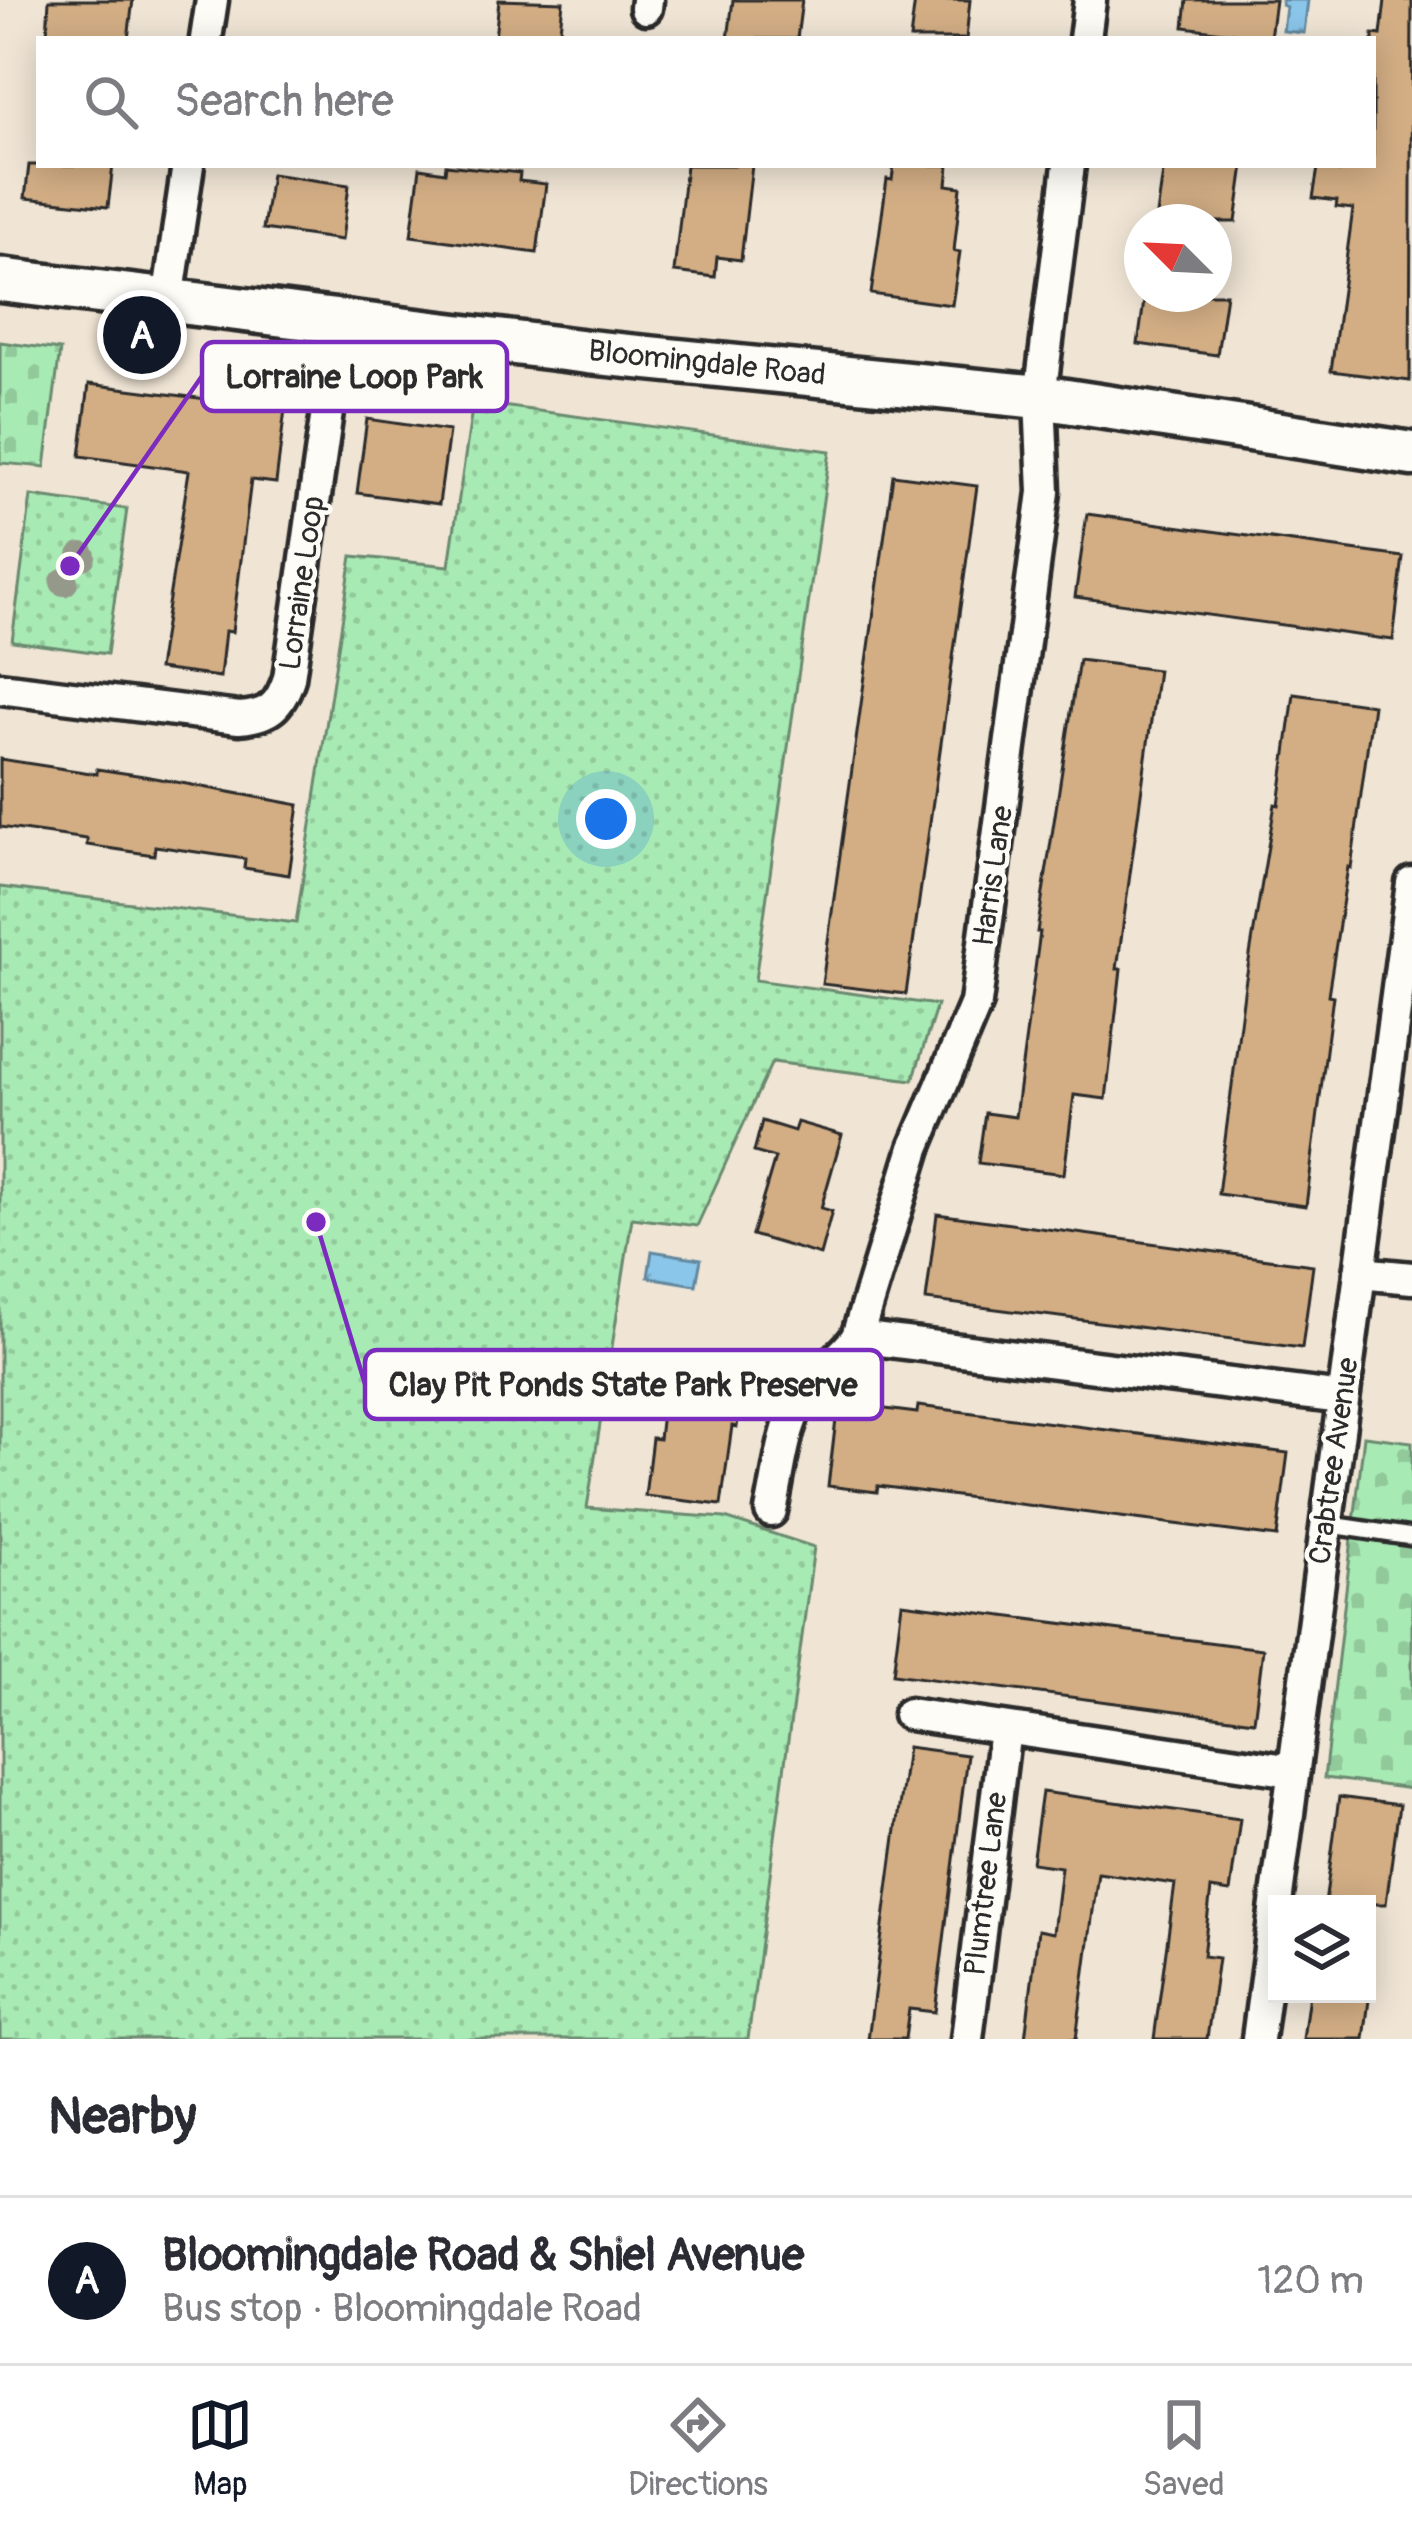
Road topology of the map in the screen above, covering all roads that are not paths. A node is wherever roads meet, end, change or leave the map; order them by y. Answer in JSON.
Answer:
{"nodes":[{"id":1,"x":212,"y":0,"type":"edge"},
{"id":2,"x":1090,"y":0,"type":"edge"},
{"id":3,"x":206,"y":36,"type":"edge"},
{"id":4,"x":1085,"y":36,"type":"edge"},
{"id":5,"x":188,"y":168,"type":"edge"},
{"id":6,"x":1070,"y":168,"type":"edge"},
{"id":7,"x":0,"y":280,"type":"edge"},
{"id":8,"x":168,"y":300,"type":"junction"},
{"id":9,"x":340,"y":321,"type":"junction"},
{"id":10,"x":1040,"y":397,"type":"junction"},
{"id":11,"x":1412,"y":454,"type":"edge"},
{"id":12,"x":0,"y":688,"type":"edge"},
{"id":13,"x":1412,"y":883,"type":"edge"},
{"id":14,"x":1360,"y":1274,"type":"junction"},
{"id":15,"x":1412,"y":1278,"type":"edge"},
{"id":16,"x":857,"y":1337,"type":"junction"},
{"id":17,"x":1342,"y":1399,"type":"junction"},
{"id":18,"x":771,"y":1511,"type":"dead end"},
{"id":19,"x":1325,"y":1524,"type":"junction"},
{"id":20,"x":1412,"y":1537,"type":"edge"},
{"id":21,"x":910,"y":1714,"type":"dead end"},
{"id":22,"x":1005,"y":1729,"type":"junction"},
{"id":23,"x":1293,"y":1771,"type":"junction"},
{"id":24,"x":967,"y":2039,"type":"edge"},
{"id":25,"x":1258,"y":2039,"type":"edge"}],
"edges":[{"from":1,"to":3,"type":"street"},
{"from":2,"to":4,"type":"street"},
{"from":5,"to":8,"type":"street"},
{"from":6,"to":10,"type":"street","name":"Harris Lane"},
{"from":7,"to":8,"type":"street","name":"Bloomingdale Road"},
{"from":8,"to":9,"type":"street","name":"Bloomingdale Road"},
{"from":9,"to":10,"type":"street","name":"Bloomingdale Road"},
{"from":9,"to":12,"type":"street","name":"Lorraine Loop"},
{"from":10,"to":11,"type":"street","name":"Bloomingdale Road"},
{"from":10,"to":16,"type":"street","name":"Harris Lane"},
{"from":13,"to":14,"type":"street","name":"Crabtree Avenue"},
{"from":14,"to":15,"type":"street"},
{"from":14,"to":17,"type":"street","name":"Crabtree Avenue"},
{"from":16,"to":17,"type":"street"},
{"from":16,"to":18,"type":"street","name":"Harris Lane"},
{"from":17,"to":19,"type":"street","name":"Crabtree Avenue"},
{"from":19,"to":20,"type":"lane"},
{"from":19,"to":23,"type":"street","name":"Crabtree Avenue"},
{"from":21,"to":22,"type":"street"},
{"from":22,"to":23,"type":"street"},
{"from":22,"to":24,"type":"street","name":"Plumtree Lane"},
{"from":23,"to":25,"type":"street","name":"Crabtree Avenue"}]}
